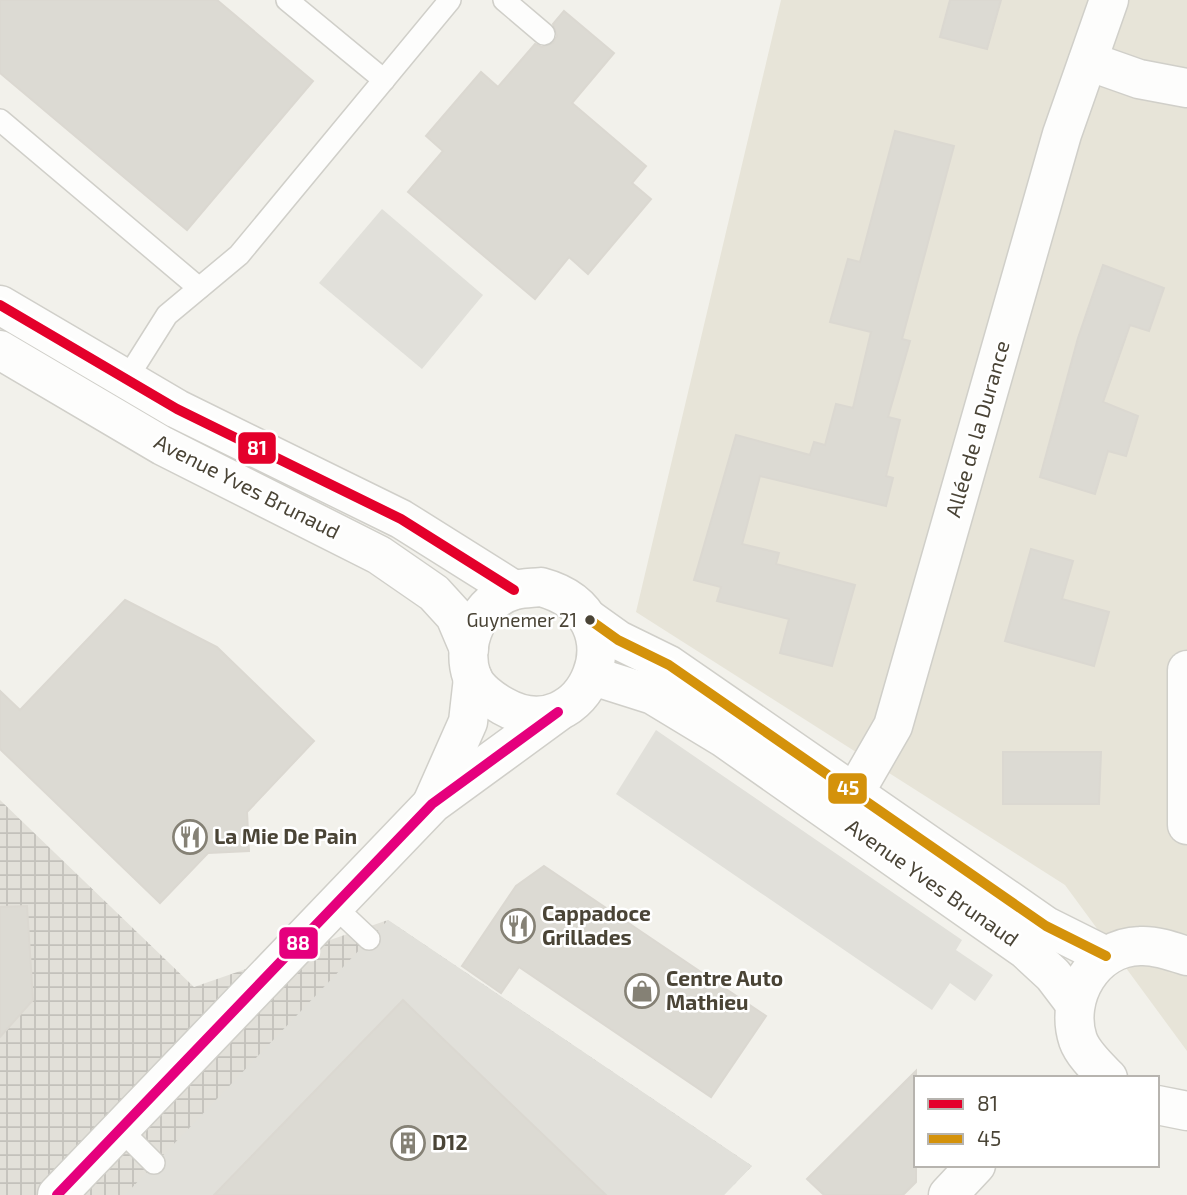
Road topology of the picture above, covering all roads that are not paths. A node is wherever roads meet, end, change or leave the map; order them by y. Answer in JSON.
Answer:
{"nodes":[{"id":1,"x":287,"y":0,"type":"edge"},
{"id":2,"x":450,"y":0,"type":"edge"},
{"id":3,"x":504,"y":0,"type":"edge"},
{"id":4,"x":1109,"y":0,"type":"edge"},
{"id":5,"x":544,"y":34,"type":"dead end"},
{"id":6,"x":1088,"y":61,"type":"junction"},
{"id":7,"x":384,"y":80,"type":"junction"},
{"id":8,"x":1187,"y":88,"type":"edge"},
{"id":9,"x":0,"y":120,"type":"edge"},
{"id":10,"x":199,"y":288,"type":"junction"},
{"id":11,"x":3,"y":314,"type":"edge"},
{"id":12,"x":0,"y":350,"type":"edge"},
{"id":13,"x":126,"y":380,"type":"junction"},
{"id":14,"x":514,"y":590,"type":"junction"},
{"id":15,"x":590,"y":620,"type":"junction"},
{"id":16,"x":471,"y":664,"type":"junction"},
{"id":17,"x":1187,"y":670,"type":"edge"},
{"id":18,"x":593,"y":676,"type":"junction"},
{"id":19,"x":558,"y":712,"type":"junction"},
{"id":20,"x":855,"y":792,"type":"junction"},
{"id":21,"x":432,"y":804,"type":"junction"},
{"id":22,"x":1187,"y":825,"type":"edge"},
{"id":23,"x":334,"y":906,"type":"junction"},
{"id":24,"x":369,"y":939,"type":"dead end"},
{"id":25,"x":1106,"y":956,"type":"junction"},
{"id":26,"x":1187,"y":956,"type":"edge"},
{"id":27,"x":1075,"y":1004,"type":"junction"},
{"id":28,"x":1088,"y":1072,"type":"edge"},
{"id":29,"x":1159,"y":1105,"type":"edge"},
{"id":30,"x":1187,"y":1111,"type":"edge"},
{"id":31,"x":120,"y":1129,"type":"junction"},
{"id":32,"x":155,"y":1163,"type":"dead end"},
{"id":33,"x":973,"y":1167,"type":"edge"},
{"id":34,"x":57,"y":1195,"type":"edge"},
{"id":35,"x":948,"y":1195,"type":"edge"}],
"edges":[{"from":1,"to":7,"type":"lane"},
{"from":2,"to":7,"type":"lane"},
{"from":3,"to":5,"type":"lane"},
{"from":4,"to":6,"type":"street","name":"Allée de la Durance"},
{"from":6,"to":8,"type":"street"},
{"from":6,"to":20,"type":"street","name":"Allée de la Durance"},
{"from":7,"to":10,"type":"lane"},
{"from":9,"to":10,"type":"lane"},
{"from":10,"to":13,"type":"lane"},
{"from":11,"to":13,"type":"street","name":"Avenue Yves Brunaud"},
{"from":12,"to":16,"type":"street","name":"Avenue Yves Brunaud"},
{"from":13,"to":14,"type":"street","name":"Avenue Yves Brunaud"},
{"from":14,"to":15,"type":"street"},
{"from":14,"to":16,"type":"street"},
{"from":15,"to":18,"type":"street"},
{"from":15,"to":20,"type":"street","name":"Avenue Yves Brunaud"},
{"from":16,"to":19,"type":"street"},
{"from":16,"to":21,"type":"street"},
{"from":17,"to":22,"type":"street"},
{"from":18,"to":19,"type":"street"},
{"from":18,"to":27,"type":"street","name":"Avenue Yves Brunaud"},
{"from":19,"to":21,"type":"street"},
{"from":20,"to":25,"type":"street","name":"Avenue Yves Brunaud"},
{"from":21,"to":23,"type":"street"},
{"from":23,"to":24,"type":"lane"},
{"from":23,"to":31,"type":"street"},
{"from":25,"to":26,"type":"street"},
{"from":25,"to":27,"type":"street"},
{"from":27,"to":28,"type":"street"},
{"from":29,"to":30,"type":"street"},
{"from":31,"to":32,"type":"lane"},
{"from":31,"to":34,"type":"street"},
{"from":33,"to":35,"type":"street"}]}
